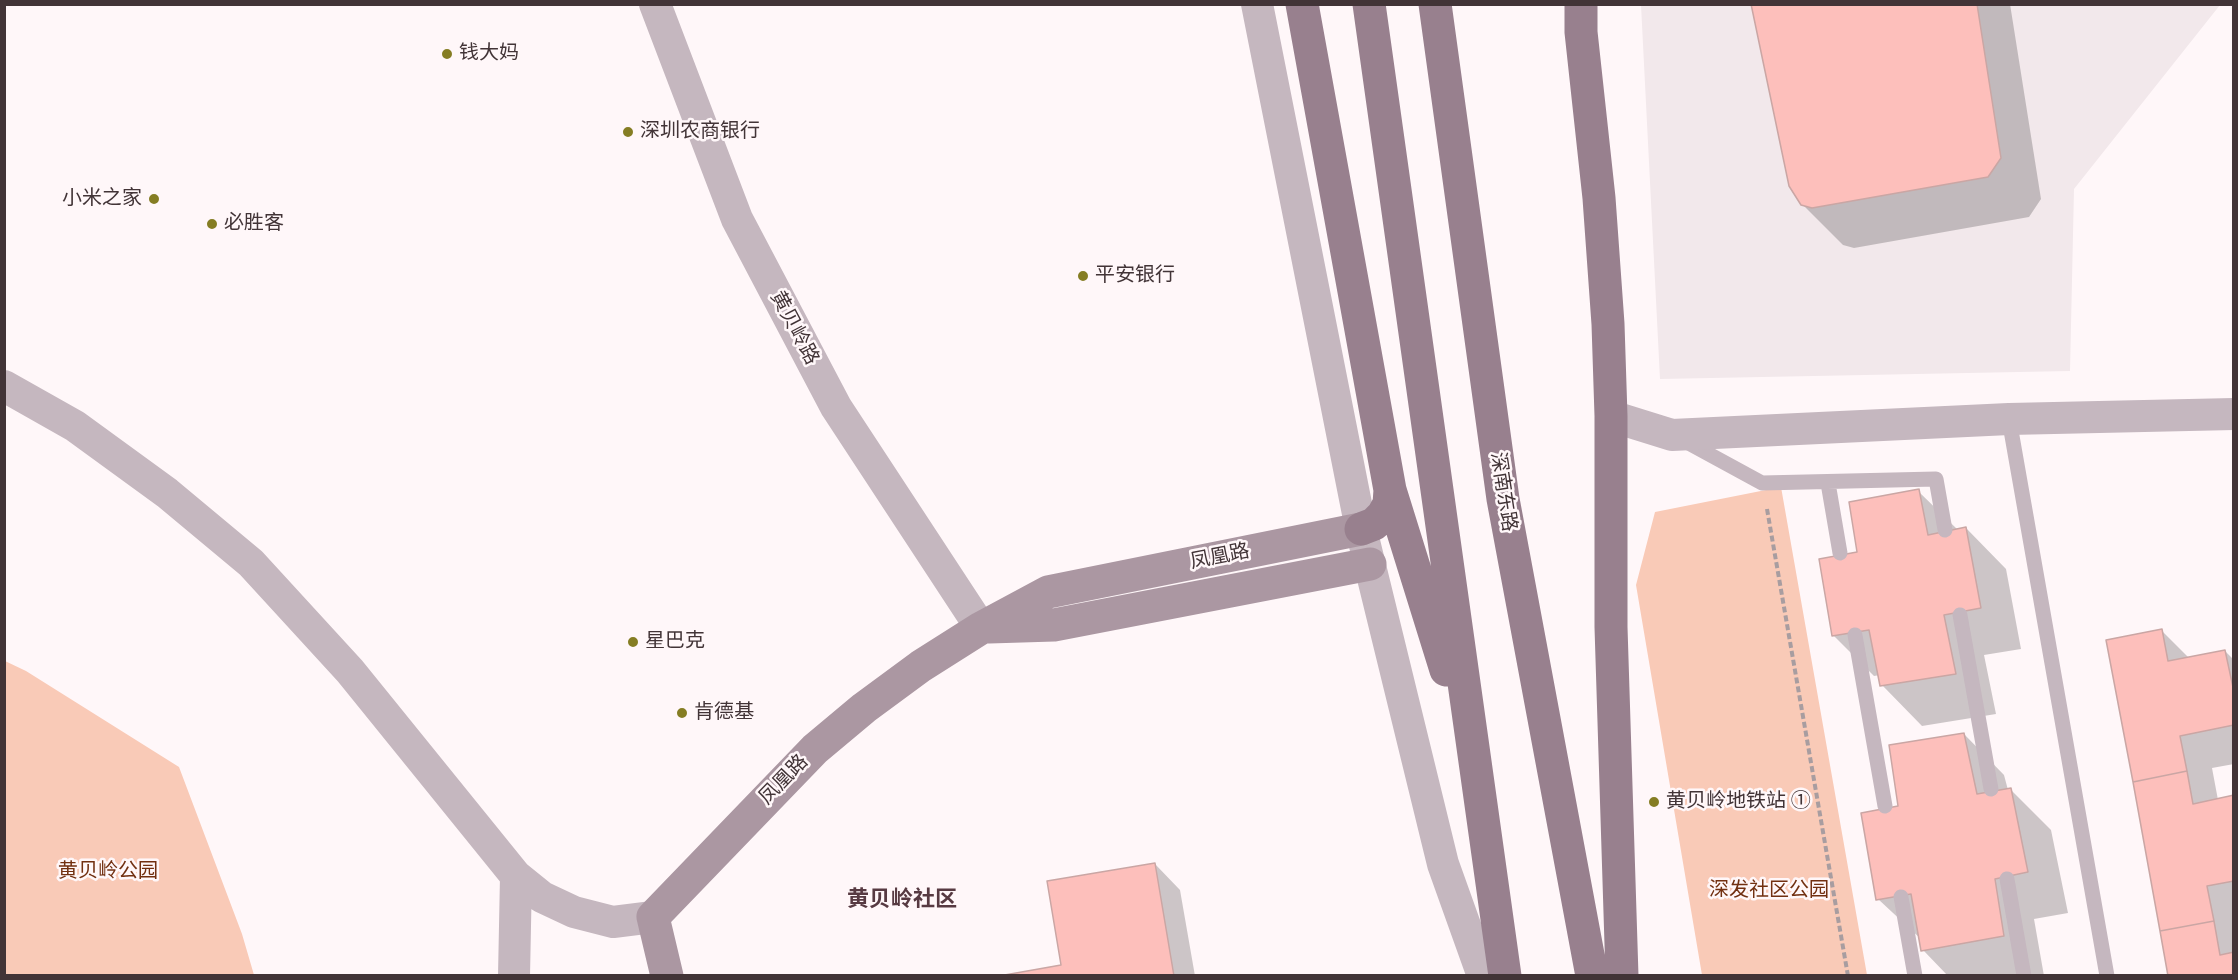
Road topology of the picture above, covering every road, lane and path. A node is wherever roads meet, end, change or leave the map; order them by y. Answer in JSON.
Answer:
{"nodes":[{"id":1,"x":655,"y":4,"type":"edge"},
{"id":2,"x":1257,"y":4,"type":"edge"},
{"id":3,"x":1302,"y":4,"type":"edge"},
{"id":4,"x":1581,"y":4,"type":"edge"},
{"id":5,"x":1435,"y":5,"type":"edge"},
{"id":6,"x":1370,"y":9,"type":"edge"},
{"id":7,"x":4,"y":386,"type":"edge"},
{"id":8,"x":2234,"y":414,"type":"edge"},
{"id":9,"x":1611,"y":416,"type":"junction"},
{"id":10,"x":2009,"y":419,"type":"junction"},
{"id":11,"x":1672,"y":435,"type":"junction"},
{"id":12,"x":1762,"y":483,"type":"junction"},
{"id":13,"x":1827,"y":483,"type":"junction"},
{"id":14,"x":1390,"y":490,"type":"junction"},
{"id":15,"x":1361,"y":529,"type":"junction"},
{"id":16,"x":1945,"y":530,"type":"dead end"},
{"id":17,"x":1840,"y":553,"type":"dead end"},
{"id":18,"x":1370,"y":564,"type":"junction"},
{"id":19,"x":1960,"y":615,"type":"dead end"},
{"id":20,"x":981,"y":628,"type":"junction"},
{"id":21,"x":1854,"y":635,"type":"dead end"},
{"id":22,"x":1475,"y":768,"type":"junction"},
{"id":23,"x":1991,"y":789,"type":"dead end"},
{"id":24,"x":1885,"y":806,"type":"dead end"},
{"id":25,"x":516,"y":876,"type":"junction"},
{"id":26,"x":2007,"y":879,"type":"dead end"},
{"id":27,"x":1901,"y":897,"type":"dead end"},
{"id":28,"x":653,"y":917,"type":"junction"},
{"id":29,"x":514,"y":975,"type":"edge"},
{"id":30,"x":667,"y":975,"type":"edge"},
{"id":31,"x":1483,"y":975,"type":"edge"},
{"id":32,"x":1505,"y":975,"type":"edge"},
{"id":33,"x":1592,"y":975,"type":"edge"},
{"id":34,"x":1622,"y":975,"type":"edge"},
{"id":35,"x":1848,"y":975,"type":"edge"},
{"id":36,"x":1915,"y":975,"type":"edge"},
{"id":37,"x":2024,"y":975,"type":"edge"},
{"id":38,"x":2107,"y":975,"type":"edge"}],
"edges":[{"from":1,"to":20,"type":"street","name":"黄贝岭路"},
{"from":2,"to":15,"type":"street"},
{"from":3,"to":14,"type":"main road"},
{"from":4,"to":9,"type":"main road"},
{"from":5,"to":33,"type":"main road","name":"深南东路"},
{"from":6,"to":22,"type":"main road"},
{"from":7,"to":25,"type":"street"},
{"from":8,"to":10,"type":"street"},
{"from":9,"to":11,"type":"street"},
{"from":9,"to":34,"type":"main road"},
{"from":10,"to":11,"type":"street"},
{"from":10,"to":38,"type":"lane"},
{"from":11,"to":12,"type":"lane"},
{"from":12,"to":13,"type":"lane"},
{"from":12,"to":35,"type":"path"},
{"from":13,"to":16,"type":"lane"},
{"from":13,"to":17,"type":"lane"},
{"from":14,"to":15,"type":"main road"},
{"from":14,"to":22,"type":"main road"},
{"from":15,"to":18,"type":"street"},
{"from":15,"to":20,"type":"street","name":"凤凰路"},
{"from":18,"to":20,"type":"street","name":"凤凰路"},
{"from":18,"to":31,"type":"street"},
{"from":19,"to":23,"type":"lane"},
{"from":20,"to":28,"type":"street","name":"凤凰路"},
{"from":21,"to":24,"type":"lane"},
{"from":22,"to":32,"type":"main road"},
{"from":25,"to":28,"type":"street"},
{"from":25,"to":29,"type":"street"},
{"from":26,"to":37,"type":"lane"},
{"from":27,"to":36,"type":"lane"},
{"from":28,"to":30,"type":"street"}]}
